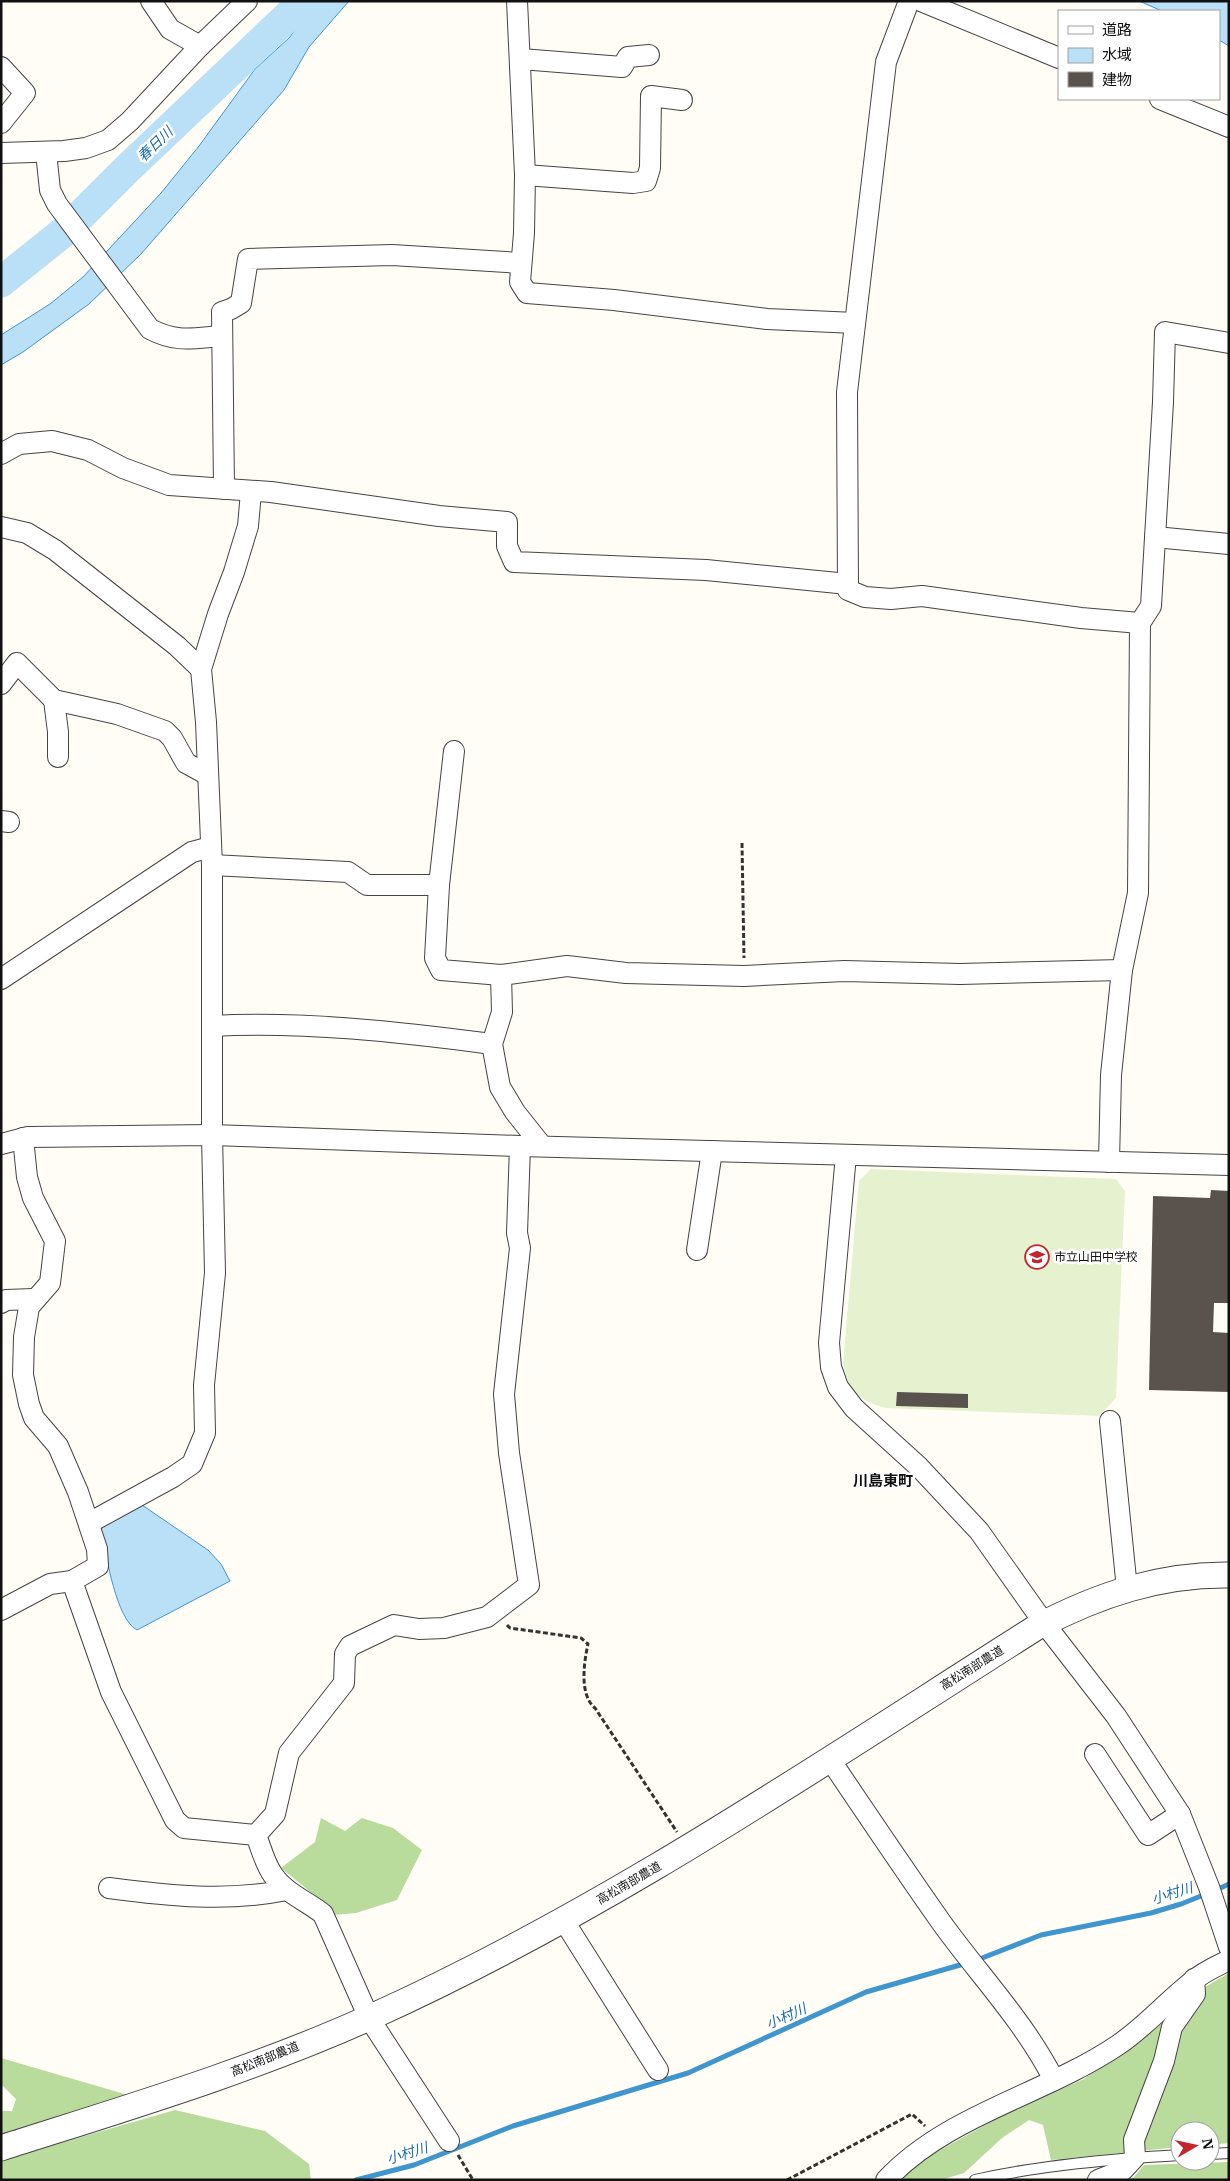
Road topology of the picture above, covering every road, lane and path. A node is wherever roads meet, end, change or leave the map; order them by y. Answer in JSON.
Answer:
{"nodes":[{"id":1,"x":151,"y":1,"type":"edge"},
{"id":2,"x":247,"y":1,"type":"edge"},
{"id":3,"x":517,"y":1,"type":"edge"},
{"id":4,"x":909,"y":1,"type":"edge"},
{"id":5,"x":921,"y":1,"type":"edge"},
{"id":6,"x":200,"y":46,"type":"junction"},
{"id":7,"x":649,"y":55,"type":"dead end"},
{"id":8,"x":1058,"y":58,"type":"edge"},
{"id":9,"x":521,"y":59,"type":"junction"},
{"id":10,"x":1,"y":67,"type":"edge"},
{"id":11,"x":682,"y":100,"type":"dead end"},
{"id":12,"x":1162,"y":100,"type":"edge"},
{"id":13,"x":1,"y":123,"type":"edge"},
{"id":14,"x":1229,"y":127,"type":"edge"},
{"id":15,"x":46,"y":152,"type":"junction"},
{"id":16,"x":1,"y":153,"type":"edge"},
{"id":17,"x":525,"y":175,"type":"junction"},
{"id":18,"x":521,"y":263,"type":"junction"},
{"id":19,"x":855,"y":323,"type":"junction"},
{"id":20,"x":222,"y":336,"type":"junction"},
{"id":21,"x":1229,"y":343,"type":"edge"},
{"id":22,"x":1,"y":454,"type":"edge"},
{"id":23,"x":224,"y":489,"type":"junction"},
{"id":24,"x":251,"y":492,"type":"junction"},
{"id":25,"x":1,"y":527,"type":"edge"},
{"id":26,"x":1155,"y":536,"type":"junction"},
{"id":27,"x":1229,"y":544,"type":"edge"},
{"id":28,"x":848,"y":584,"type":"junction"},
{"id":29,"x":1140,"y":624,"type":"junction"},
{"id":30,"x":201,"y":669,"type":"junction"},
{"id":31,"x":1,"y":684,"type":"edge"},
{"id":32,"x":54,"y":700,"type":"junction"},
{"id":33,"x":454,"y":751,"type":"dead end"},
{"id":34,"x":58,"y":757,"type":"dead end"},
{"id":35,"x":208,"y":775,"type":"junction"},
{"id":36,"x":742,"y":843,"type":"dead end"},
{"id":37,"x":211,"y":856,"type":"junction"},
{"id":38,"x":439,"y":885,"type":"junction"},
{"id":39,"x":1122,"y":970,"type":"junction"},
{"id":40,"x":501,"y":975,"type":"junction"},
{"id":41,"x":744,"y":976,"type":"junction"},
{"id":42,"x":1,"y":979,"type":"edge"},
{"id":43,"x":212,"y":1026,"type":"junction"},
{"id":44,"x":492,"y":1044,"type":"junction"},
{"id":45,"x":212,"y":1135,"type":"junction"},
{"id":46,"x":23,"y":1138,"type":"junction"},
{"id":47,"x":1,"y":1144,"type":"edge"},
{"id":48,"x":520,"y":1146,"type":"junction"},
{"id":49,"x":542,"y":1146,"type":"junction"},
{"id":50,"x":712,"y":1151,"type":"junction"},
{"id":51,"x":846,"y":1155,"type":"junction"},
{"id":52,"x":1108,"y":1162,"type":"junction"},
{"id":53,"x":1229,"y":1165,"type":"edge"},
{"id":54,"x":697,"y":1250,"type":"dead end"},
{"id":55,"x":34,"y":1299,"type":"junction"},
{"id":56,"x":1,"y":1303,"type":"edge"},
{"id":57,"x":1110,"y":1421,"type":"dead end"},
{"id":58,"x":89,"y":1523,"type":"junction"},
{"id":59,"x":1229,"y":1575,"type":"edge"},
{"id":60,"x":72,"y":1581,"type":"junction"},
{"id":61,"x":1127,"y":1589,"type":"junction"},
{"id":62,"x":1,"y":1610,"type":"edge"},
{"id":63,"x":494,"y":1612,"type":"junction"},
{"id":64,"x":1044,"y":1623,"type":"junction"},
{"id":65,"x":1095,"y":1754,"type":"dead end"},
{"id":66,"x":829,"y":1758,"type":"junction"},
{"id":67,"x":1180,"y":1814,"type":"junction"},
{"id":68,"x":256,"y":1835,"type":"junction"},
{"id":69,"x":688,"y":1848,"type":"junction"},
{"id":70,"x":109,"y":1888,"type":"dead end"},
{"id":71,"x":287,"y":1890,"type":"junction"},
{"id":72,"x":564,"y":1921,"type":"junction"},
{"id":73,"x":1229,"y":1947,"type":"edge"},
{"id":74,"x":1229,"y":1960,"type":"edge"},
{"id":75,"x":1194,"y":1979,"type":"junction"},
{"id":76,"x":369,"y":2018,"type":"junction"},
{"id":77,"x":658,"y":2070,"type":"dead end"},
{"id":78,"x":1054,"y":2080,"type":"junction"},
{"id":79,"x":938,"y":2137,"type":"junction"},
{"id":80,"x":452,"y":2147,"type":"joint"},
{"id":81,"x":1,"y":2148,"type":"edge"},
{"id":82,"x":1170,"y":2155,"type":"edge"},
{"id":83,"x":1135,"y":2157,"type":"junction"},
{"id":84,"x":473,"y":2180,"type":"edge"},
{"id":85,"x":786,"y":2180,"type":"edge"},
{"id":86,"x":886,"y":2180,"type":"edge"},
{"id":87,"x":975,"y":2180,"type":"edge"},
{"id":88,"x":1098,"y":2180,"type":"edge"}],
"edges":[{"from":1,"to":6,"type":"street"},
{"from":2,"to":6,"type":"street"},
{"from":3,"to":9,"type":"street"},
{"from":4,"to":19,"type":"street"},
{"from":5,"to":8,"type":"street"},
{"from":6,"to":15,"type":"street"},
{"from":7,"to":9,"type":"street"},
{"from":9,"to":17,"type":"street"},
{"from":10,"to":13,"type":"street"},
{"from":11,"to":17,"type":"street"},
{"from":12,"to":14,"type":"street"},
{"from":15,"to":16,"type":"street"},
{"from":15,"to":20,"type":"street"},
{"from":17,"to":18,"type":"street"},
{"from":18,"to":19,"type":"street"},
{"from":18,"to":20,"type":"street"},
{"from":19,"to":28,"type":"street"},
{"from":20,"to":23,"type":"street"},
{"from":21,"to":26,"type":"street"},
{"from":22,"to":23,"type":"street"},
{"from":23,"to":24,"type":"street"},
{"from":24,"to":28,"type":"street"},
{"from":24,"to":30,"type":"street"},
{"from":25,"to":30,"type":"street"},
{"from":26,"to":27,"type":"street"},
{"from":26,"to":29,"type":"street"},
{"from":28,"to":29,"type":"street"},
{"from":29,"to":39,"type":"street"},
{"from":30,"to":35,"type":"street"},
{"from":31,"to":32,"type":"street"},
{"from":32,"to":34,"type":"street"},
{"from":32,"to":35,"type":"street"},
{"from":33,"to":38,"type":"street"},
{"from":35,"to":37,"type":"street"},
{"from":36,"to":41,"type":"path"},
{"from":37,"to":38,"type":"street"},
{"from":37,"to":42,"type":"street"},
{"from":37,"to":43,"type":"street"},
{"from":38,"to":40,"type":"street"},
{"from":39,"to":41,"type":"street"},
{"from":39,"to":52,"type":"street"},
{"from":40,"to":41,"type":"street"},
{"from":40,"to":44,"type":"street"},
{"from":43,"to":44,"type":"street"},
{"from":43,"to":45,"type":"street"},
{"from":44,"to":49,"type":"street"},
{"from":45,"to":46,"type":"street"},
{"from":45,"to":48,"type":"street"},
{"from":45,"to":58,"type":"street"},
{"from":46,"to":47,"type":"street"},
{"from":46,"to":55,"type":"street"},
{"from":48,"to":49,"type":"street"},
{"from":48,"to":63,"type":"street"},
{"from":49,"to":50,"type":"street"},
{"from":50,"to":51,"type":"street"},
{"from":50,"to":54,"type":"street"},
{"from":51,"to":52,"type":"street"},
{"from":51,"to":64,"type":"street"},
{"from":52,"to":53,"type":"street"},
{"from":55,"to":56,"type":"street"},
{"from":55,"to":58,"type":"street"},
{"from":57,"to":61,"type":"street"},
{"from":58,"to":60,"type":"street"},
{"from":59,"to":61,"type":"street","name":"高松南部農道"},
{"from":60,"to":62,"type":"street"},
{"from":60,"to":68,"type":"street"},
{"from":61,"to":64,"type":"street","name":"高松南部農道"},
{"from":63,"to":68,"type":"street"},
{"from":63,"to":69,"type":"path"},
{"from":64,"to":66,"type":"street","name":"高松南部農道"},
{"from":64,"to":67,"type":"street"},
{"from":65,"to":67,"type":"street"},
{"from":66,"to":69,"type":"street","name":"高松南部農道"},
{"from":66,"to":78,"type":"street"},
{"from":67,"to":73,"type":"street"},
{"from":68,"to":71,"type":"street"},
{"from":69,"to":72,"type":"street","name":"高松南部農道"},
{"from":70,"to":71,"type":"street"},
{"from":71,"to":76,"type":"street"},
{"from":72,"to":76,"type":"street","name":"高松南部農道"},
{"from":72,"to":77,"type":"street"},
{"from":74,"to":75,"type":"street"},
{"from":75,"to":78,"type":"street"},
{"from":75,"to":83,"type":"street"},
{"from":76,"to":80,"type":"street"},
{"from":76,"to":81,"type":"street","name":"高松南部農道"},
{"from":78,"to":79,"type":"street"},
{"from":79,"to":85,"type":"path"},
{"from":79,"to":86,"type":"street"},
{"from":80,"to":84,"type":"path"},
{"from":82,"to":83,"type":"lane"},
{"from":83,"to":87,"type":"lane"},
{"from":83,"to":88,"type":"street"}]}
